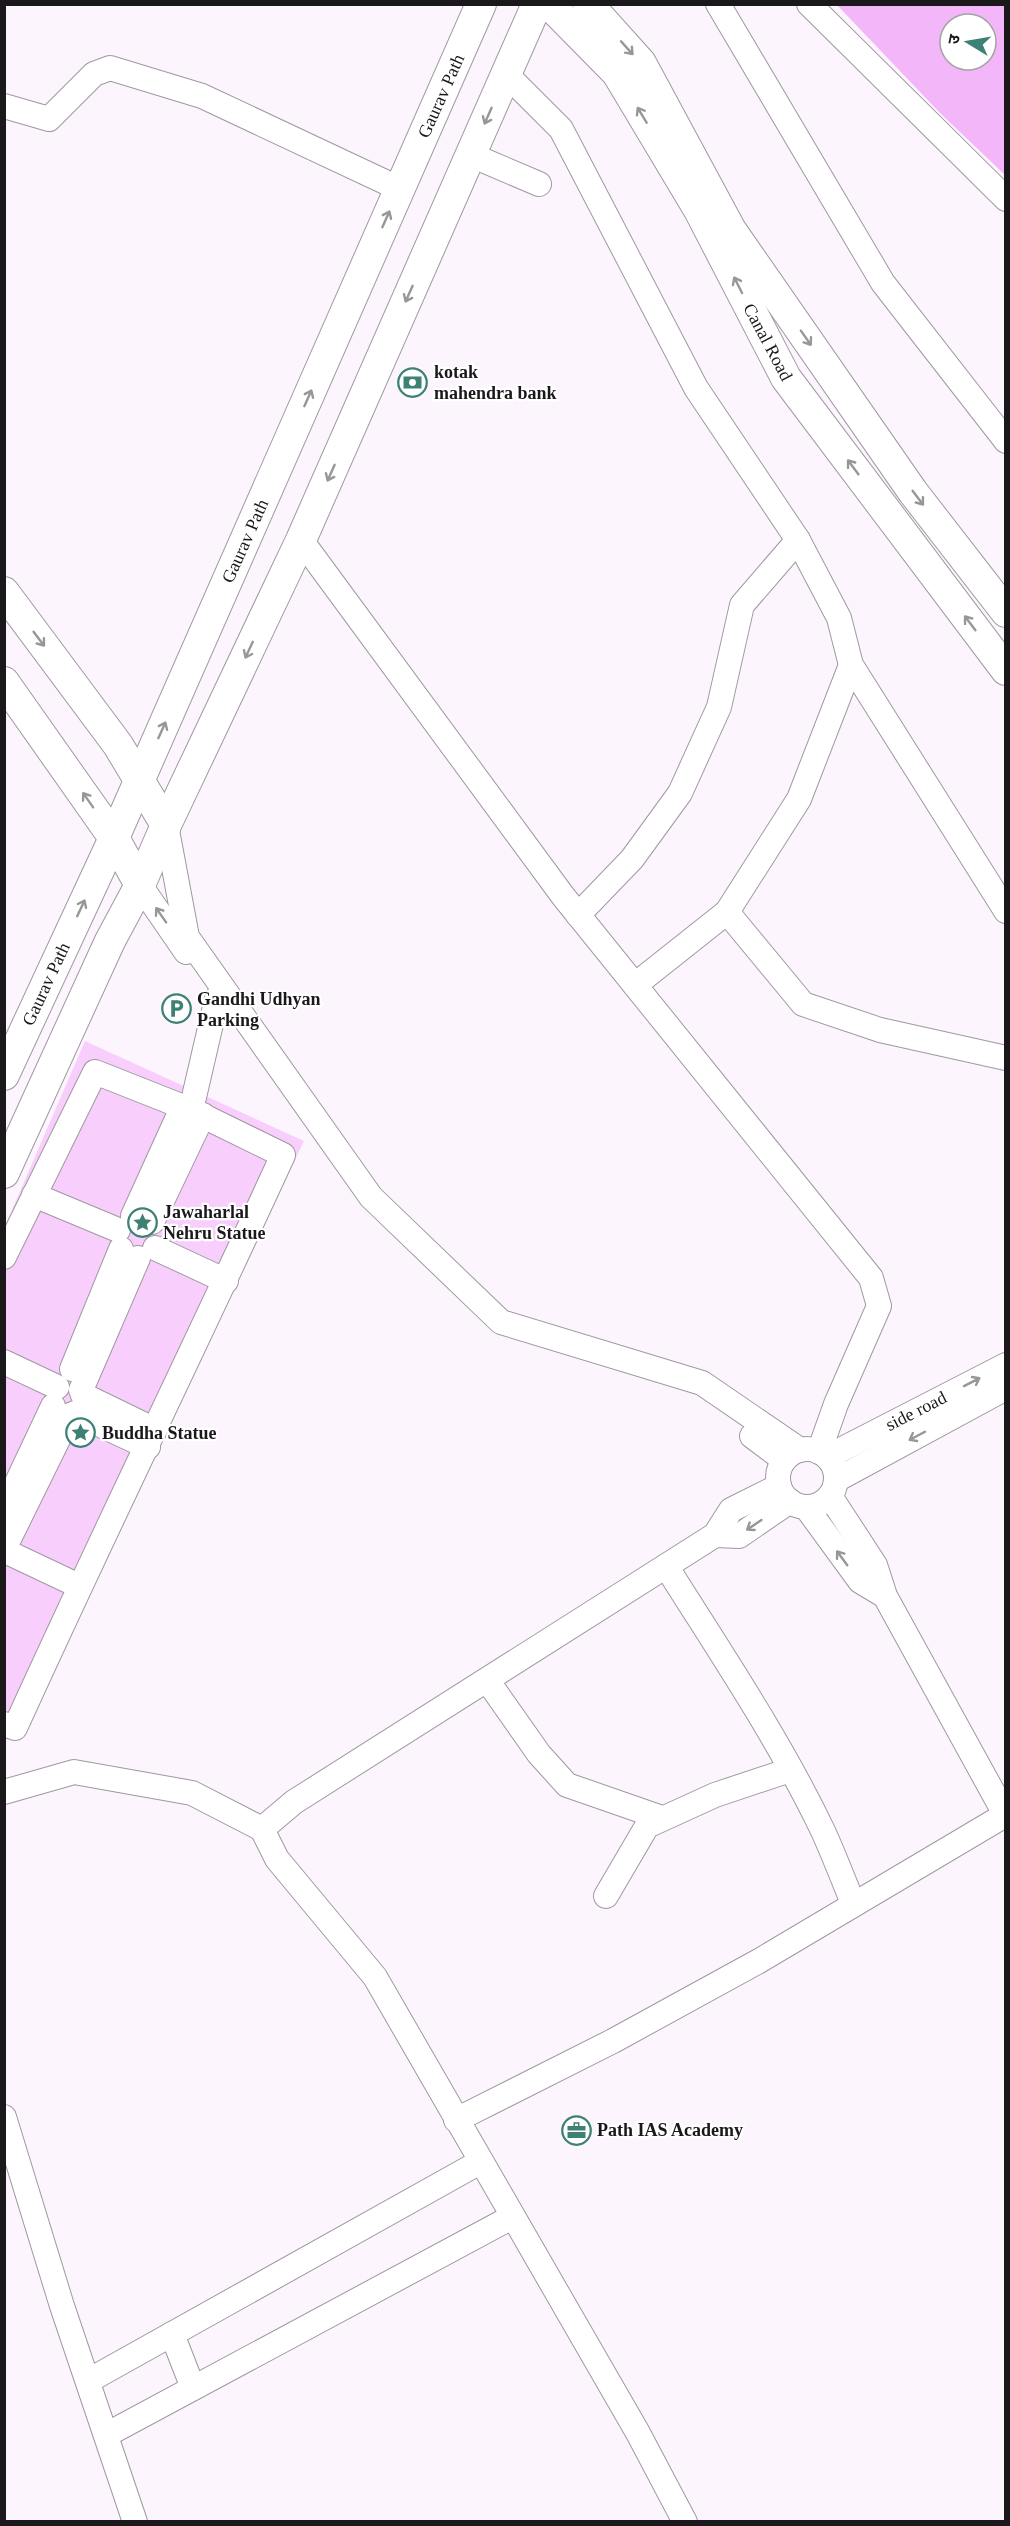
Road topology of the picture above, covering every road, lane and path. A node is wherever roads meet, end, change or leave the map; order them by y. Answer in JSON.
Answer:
{"nodes":[{"id":1,"x":481,"y":4,"type":"edge"},
{"id":2,"x":537,"y":4,"type":"edge"},
{"id":3,"x":549,"y":4,"type":"edge"},
{"id":4,"x":588,"y":4,"type":"edge"},
{"id":5,"x":718,"y":4,"type":"edge"},
{"id":6,"x":809,"y":4,"type":"edge"},
{"id":7,"x":506,"y":74,"type":"junction"},
{"id":8,"x":4,"y":106,"type":"edge"},
{"id":9,"x":471,"y":155,"type":"junction"},
{"id":10,"x":539,"y":184,"type":"dead end"},
{"id":11,"x":400,"y":189,"type":"junction"},
{"id":12,"x":1005,"y":199,"type":"edge"},
{"id":13,"x":1005,"y":441,"type":"edge"},
{"id":14,"x":301,"y":540,"type":"junction"},
{"id":15,"x":798,"y":540,"type":"junction"},
{"id":16,"x":4,"y":592,"type":"edge"},
{"id":17,"x":1005,"y":612,"type":"edge"},
{"id":18,"x":851,"y":665,"type":"junction"},
{"id":19,"x":1005,"y":670,"type":"edge"},
{"id":20,"x":4,"y":682,"type":"edge"},
{"id":21,"x":140,"y":780,"type":"junction"},
{"id":22,"x":166,"y":825,"type":"junction"},
{"id":23,"x":114,"y":837,"type":"junction"},
{"id":24,"x":140,"y":885,"type":"junction"},
{"id":25,"x":1005,"y":911,"type":"edge"},
{"id":26,"x":727,"y":912,"type":"junction"},
{"id":27,"x":578,"y":915,"type":"junction"},
{"id":28,"x":635,"y":986,"type":"junction"},
{"id":29,"x":218,"y":998,"type":"junction"},
{"id":30,"x":14,"y":1033,"type":"edge"},
{"id":31,"x":1005,"y":1058,"type":"edge"},
{"id":32,"x":4,"y":1075,"type":"edge"},
{"id":33,"x":193,"y":1107,"type":"junction"},
{"id":34,"x":4,"y":1173,"type":"edge"},
{"id":35,"x":34,"y":1195,"type":"junction"},
{"id":36,"x":136,"y":1237,"type":"junction"},
{"id":37,"x":4,"y":1257,"type":"edge"},
{"id":38,"x":226,"y":1281,"type":"junction"},
{"id":39,"x":4,"y":1362,"type":"edge"},
{"id":40,"x":1005,"y":1365,"type":"edge"},
{"id":41,"x":4,"y":1380,"type":"edge"},
{"id":42,"x":1005,"y":1388,"type":"edge"},
{"id":43,"x":67,"y":1399,"type":"junction"},
{"id":44,"x":152,"y":1438,"type":"junction"},
{"id":45,"x":808,"y":1454,"type":"junction"},
{"id":46,"x":833,"y":1488,"type":"junction"},
{"id":47,"x":792,"y":1498,"type":"junction"},
{"id":48,"x":4,"y":1510,"type":"edge"},
{"id":49,"x":666,"y":1566,"type":"junction"},
{"id":50,"x":79,"y":1586,"type":"junction"},
{"id":51,"x":885,"y":1596,"type":"junction"},
{"id":52,"x":487,"y":1680,"type":"junction"},
{"id":53,"x":4,"y":1724,"type":"edge"},
{"id":54,"x":790,"y":1770,"type":"junction"},
{"id":55,"x":4,"y":1792,"type":"edge"},
{"id":56,"x":1005,"y":1815,"type":"edge"},
{"id":57,"x":662,"y":1818,"type":"junction"},
{"id":58,"x":262,"y":1828,"type":"junction"},
{"id":59,"x":606,"y":1896,"type":"dead end"},
{"id":60,"x":853,"y":1903,"type":"junction"},
{"id":61,"x":4,"y":2116,"type":"edge"},
{"id":62,"x":456,"y":2120,"type":"junction"},
{"id":63,"x":480,"y":2162,"type":"junction"},
{"id":64,"x":512,"y":2217,"type":"junction"},
{"id":65,"x":172,"y":2334,"type":"junction"},
{"id":66,"x":88,"y":2380,"type":"junction"},
{"id":67,"x":193,"y":2388,"type":"junction"},
{"id":68,"x":106,"y":2435,"type":"junction"},
{"id":69,"x":135,"y":2522,"type":"edge"},
{"id":70,"x":686,"y":2522,"type":"edge"}],
"edges":[{"from":1,"to":11,"type":"main road","name":"Gaurav Path"},
{"from":2,"to":7,"type":"main road"},
{"from":19,"to":3,"type":"main road","name":"Canal Road","one_way":true},
{"from":4,"to":17,"type":"main road","name":"Canal Road","one_way":true},
{"from":5,"to":13,"type":"street"},
{"from":6,"to":12,"type":"street"},
{"from":7,"to":9,"type":"main road","one_way":true},
{"from":7,"to":15,"type":"street"},
{"from":8,"to":11,"type":"street"},
{"from":9,"to":10,"type":"street"},
{"from":9,"to":14,"type":"main road","one_way":true},
{"from":21,"to":11,"type":"main road","name":"Gaurav Path","one_way":true},
{"from":14,"to":22,"type":"main road","one_way":true},
{"from":14,"to":27,"type":"street"},
{"from":15,"to":18,"type":"street"},
{"from":15,"to":27,"type":"street"},
{"from":16,"to":21,"type":"main road","one_way":true},
{"from":18,"to":25,"type":"street"},
{"from":18,"to":26,"type":"street"},
{"from":23,"to":20,"type":"main road","one_way":true},
{"from":21,"to":22,"type":"main road"},
{"from":21,"to":23,"type":"main road","name":"Gaurav Path"},
{"from":22,"to":24,"type":"main road"},
{"from":22,"to":45,"type":"street"},
{"from":23,"to":24,"type":"main road"},
{"from":30,"to":23,"type":"main road","name":"Gaurav Path","one_way":true},
{"from":29,"to":24,"type":"street","one_way":true},
{"from":24,"to":34,"type":"main road"},
{"from":26,"to":28,"type":"street"},
{"from":26,"to":31,"type":"street"},
{"from":27,"to":28,"type":"street"},
{"from":28,"to":45,"type":"street"},
{"from":29,"to":33,"type":"street"},
{"from":29,"to":45,"type":"street"},
{"from":30,"to":32,"type":"main road","name":"Gaurav Path"},
{"from":33,"to":35,"type":"street"},
{"from":33,"to":36,"type":"street"},
{"from":33,"to":38,"type":"street"},
{"from":35,"to":36,"type":"street"},
{"from":35,"to":37,"type":"street"},
{"from":36,"to":38,"type":"street"},
{"from":36,"to":43,"type":"street"},
{"from":38,"to":44,"type":"street"},
{"from":39,"to":43,"type":"street"},
{"from":45,"to":40,"type":"street","name":"side road","one_way":true},
{"from":41,"to":43,"type":"street"},
{"from":42,"to":46,"type":"street","name":"side road","one_way":true},
{"from":43,"to":44,"type":"street"},
{"from":43,"to":48,"type":"street"},
{"from":43,"to":50,"type":"street"},
{"from":44,"to":50,"type":"street"},
{"from":45,"to":46,"type":"street"},
{"from":45,"to":47,"type":"street"},
{"from":46,"to":47,"type":"street"},
{"from":46,"to":51,"type":"street"},
{"from":47,"to":49,"type":"street"},
{"from":51,"to":47,"type":"street","one_way":true},
{"from":49,"to":52,"type":"street"},
{"from":49,"to":54,"type":"street"},
{"from":50,"to":53,"type":"street"},
{"from":51,"to":56,"type":"street"},
{"from":52,"to":57,"type":"street"},
{"from":52,"to":58,"type":"street"},
{"from":54,"to":57,"type":"street"},
{"from":54,"to":60,"type":"street"},
{"from":55,"to":58,"type":"street"},
{"from":56,"to":60,"type":"street"},
{"from":57,"to":59,"type":"street"},
{"from":58,"to":62,"type":"street"},
{"from":60,"to":62,"type":"street"},
{"from":61,"to":66,"type":"street"},
{"from":62,"to":63,"type":"street"},
{"from":63,"to":64,"type":"street"},
{"from":63,"to":65,"type":"street"},
{"from":64,"to":67,"type":"street"},
{"from":64,"to":70,"type":"street"},
{"from":65,"to":66,"type":"street"},
{"from":65,"to":67,"type":"street"},
{"from":66,"to":68,"type":"street"},
{"from":67,"to":68,"type":"street"},
{"from":68,"to":69,"type":"street"}]}
